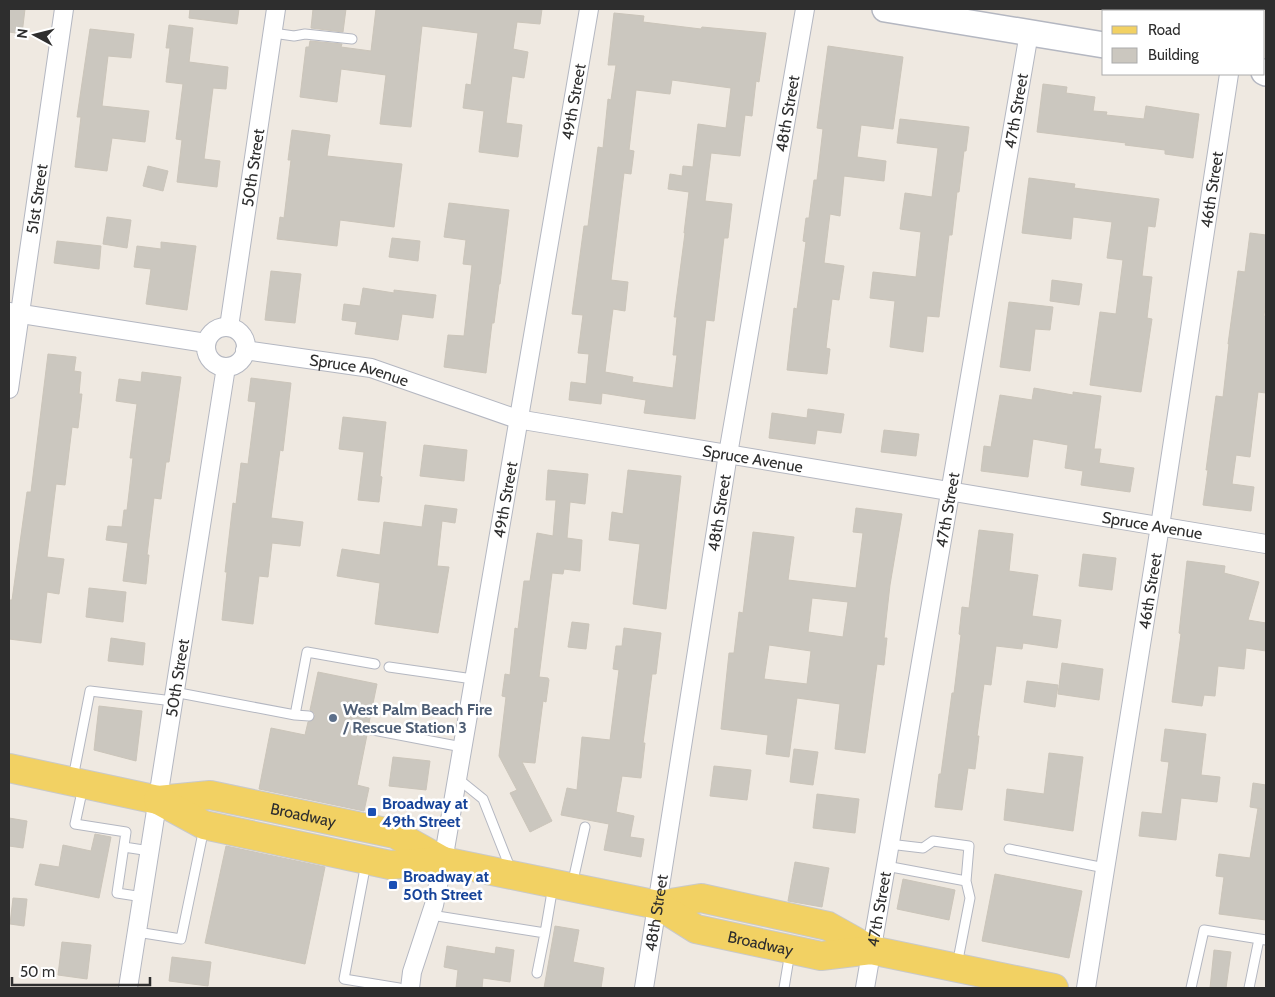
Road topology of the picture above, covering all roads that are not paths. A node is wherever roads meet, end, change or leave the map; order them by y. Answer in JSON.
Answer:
{"nodes":[{"id":1,"x":64,"y":9,"type":"edge"},
{"id":2,"x":276,"y":9,"type":"edge"},
{"id":3,"x":589,"y":9,"type":"edge"},
{"id":4,"x":805,"y":9,"type":"edge"},
{"id":5,"x":911,"y":11,"type":"edge"},
{"id":6,"x":273,"y":33,"type":"junction"},
{"id":7,"x":1029,"y":33,"type":"junction"},
{"id":8,"x":352,"y":39,"type":"dead end"},
{"id":9,"x":1102,"y":45,"type":"edge"},
{"id":10,"x":1229,"y":75,"type":"edge"},
{"id":11,"x":15,"y":313,"type":"edge"},
{"id":12,"x":229,"y":328,"type":"junction"},
{"id":13,"x":206,"y":343,"type":"junction"},
{"id":14,"x":245,"y":350,"type":"junction"},
{"id":15,"x":226,"y":367,"type":"junction"},
{"id":16,"x":9,"y":389,"type":"edge"},
{"id":17,"x":517,"y":419,"type":"junction"},
{"id":18,"x":728,"y":454,"type":"junction"},
{"id":19,"x":949,"y":491,"type":"junction"},
{"id":20,"x":1160,"y":526,"type":"junction"},
{"id":21,"x":1266,"y":544,"type":"edge"},
{"id":22,"x":375,"y":664,"type":"dead end"},
{"id":23,"x":389,"y":667,"type":"dead end"},
{"id":24,"x":473,"y":679,"type":"junction"},
{"id":25,"x":173,"y":696,"type":"junction"},
{"id":26,"x":295,"y":715,"type":"junction"},
{"id":27,"x":309,"y":716,"type":"dead end"},
{"id":28,"x":368,"y":729,"type":"dead end"},
{"id":29,"x":462,"y":747,"type":"junction"},
{"id":30,"x":9,"y":768,"type":"edge"},
{"id":31,"x":457,"y":778,"type":"junction"},
{"id":32,"x":78,"y":783,"type":"junction"},
{"id":33,"x":158,"y":800,"type":"junction"},
{"id":34,"x":204,"y":825,"type":"junction"},
{"id":35,"x":585,"y":826,"type":"dead end"},
{"id":36,"x":889,"y":844,"type":"junction"},
{"id":37,"x":124,"y":847,"type":"junction"},
{"id":38,"x":1009,"y":849,"type":"dead end"},
{"id":39,"x":150,"y":851,"type":"junction"},
{"id":40,"x":367,"y":860,"type":"junction"},
{"id":41,"x":443,"y":861,"type":"junction"},
{"id":42,"x":886,"y":866,"type":"junction"},
{"id":43,"x":1105,"y":868,"type":"junction"},
{"id":44,"x":513,"y":875,"type":"junction"},
{"id":45,"x":966,"y":881,"type":"junction"},
{"id":46,"x":562,"y":885,"type":"junction"},
{"id":47,"x":143,"y":897,"type":"junction"},
{"id":48,"x":658,"y":905,"type":"junction"},
{"id":49,"x":431,"y":915,"type":"junction"},
{"id":50,"x":137,"y":932,"type":"junction"},
{"id":51,"x":545,"y":933,"type":"junction"},
{"id":52,"x":1263,"y":939,"type":"edge"},
{"id":53,"x":791,"y":950,"type":"junction"},
{"id":54,"x":871,"y":950,"type":"junction"},
{"id":55,"x":957,"y":968,"type":"junction"},
{"id":56,"x":537,"y":973,"type":"dead end"},
{"id":57,"x":128,"y":988,"type":"edge"},
{"id":58,"x":399,"y":988,"type":"edge"},
{"id":59,"x":410,"y":988,"type":"edge"},
{"id":60,"x":644,"y":988,"type":"edge"},
{"id":61,"x":784,"y":988,"type":"edge"},
{"id":62,"x":864,"y":988,"type":"edge"},
{"id":63,"x":1054,"y":988,"type":"edge"},
{"id":64,"x":1086,"y":988,"type":"edge"},
{"id":65,"x":1191,"y":988,"type":"edge"},
{"id":66,"x":1249,"y":988,"type":"edge"}],
"edges":[{"from":1,"to":11,"type":"street","name":"51st Street"},
{"from":2,"to":6,"type":"street","name":"50th Street"},
{"from":3,"to":17,"type":"street","name":"49th Street"},
{"from":4,"to":18,"type":"street","name":"48th Street"},
{"from":5,"to":7,"type":"street"},
{"from":6,"to":8,"type":"lane"},
{"from":6,"to":12,"type":"street","name":"50th Street"},
{"from":7,"to":9,"type":"street"},
{"from":7,"to":19,"type":"street","name":"47th Street"},
{"from":10,"to":20,"type":"street","name":"46th Street"},
{"from":11,"to":13,"type":"street"},
{"from":11,"to":16,"type":"street","name":"51st Street"},
{"from":12,"to":13,"type":"street"},
{"from":12,"to":14,"type":"street"},
{"from":13,"to":15,"type":"street"},
{"from":14,"to":15,"type":"street"},
{"from":14,"to":17,"type":"street","name":"Spruce Avenue"},
{"from":15,"to":25,"type":"street","name":"50th Street"},
{"from":17,"to":18,"type":"street","name":"Spruce Avenue"},
{"from":17,"to":24,"type":"street","name":"49th Street"},
{"from":18,"to":19,"type":"street","name":"Spruce Avenue"},
{"from":18,"to":48,"type":"street","name":"48th Street"},
{"from":19,"to":20,"type":"street","name":"Spruce Avenue"},
{"from":19,"to":36,"type":"street","name":"47th Street"},
{"from":20,"to":21,"type":"street","name":"Spruce Avenue"},
{"from":20,"to":43,"type":"street","name":"46th Street"},
{"from":22,"to":26,"type":"lane"},
{"from":23,"to":24,"type":"lane"},
{"from":24,"to":29,"type":"street","name":"49th Street"},
{"from":25,"to":26,"type":"lane"},
{"from":25,"to":32,"type":"lane"},
{"from":25,"to":33,"type":"street","name":"50th Street"},
{"from":26,"to":27,"type":"lane"},
{"from":28,"to":29,"type":"lane"},
{"from":29,"to":31,"type":"street","name":"49th Street"},
{"from":30,"to":32,"type":"main road","name":"Broadway"},
{"from":31,"to":41,"type":"street","name":"49th Street"},
{"from":31,"to":44,"type":"lane"},
{"from":32,"to":33,"type":"main road","name":"Broadway"},
{"from":32,"to":37,"type":"lane"},
{"from":33,"to":34,"type":"main road","name":"Broadway"},
{"from":33,"to":39,"type":"street","name":"50th Street"},
{"from":33,"to":41,"type":"main road","name":"Broadway"},
{"from":34,"to":40,"type":"main road","name":"Broadway"},
{"from":34,"to":50,"type":"lane"},
{"from":35,"to":46,"type":"lane"},
{"from":36,"to":42,"type":"street","name":"47th Street"},
{"from":36,"to":45,"type":"lane"},
{"from":37,"to":39,"type":"lane"},
{"from":37,"to":47,"type":"lane"},
{"from":38,"to":43,"type":"lane"},
{"from":39,"to":47,"type":"street","name":"50th Street"},
{"from":40,"to":41,"type":"main road","name":"Broadway"},
{"from":40,"to":58,"type":"lane"},
{"from":41,"to":44,"type":"main road","name":"Broadway"},
{"from":41,"to":49,"type":"street","name":"49th Street"},
{"from":42,"to":45,"type":"lane"},
{"from":42,"to":54,"type":"street","name":"47th Street"},
{"from":43,"to":64,"type":"street","name":"46th Street"},
{"from":44,"to":46,"type":"main road","name":"Broadway"},
{"from":45,"to":55,"type":"lane"},
{"from":46,"to":48,"type":"main road","name":"Broadway"},
{"from":46,"to":51,"type":"lane"},
{"from":47,"to":50,"type":"street","name":"50th Street"},
{"from":48,"to":53,"type":"main road","name":"Broadway"},
{"from":48,"to":54,"type":"main road","name":"Broadway"},
{"from":48,"to":60,"type":"street","name":"48th Street"},
{"from":49,"to":51,"type":"lane"},
{"from":49,"to":59,"type":"street","name":"49th Street"},
{"from":50,"to":57,"type":"street","name":"50th Street"},
{"from":51,"to":56,"type":"lane"},
{"from":52,"to":65,"type":"lane"},
{"from":52,"to":66,"type":"lane"},
{"from":53,"to":54,"type":"main road","name":"Broadway"},
{"from":53,"to":61,"type":"lane"},
{"from":54,"to":55,"type":"main road","name":"Broadway"},
{"from":54,"to":62,"type":"street","name":"47th Street"},
{"from":55,"to":63,"type":"main road","name":"Broadway"}]}
